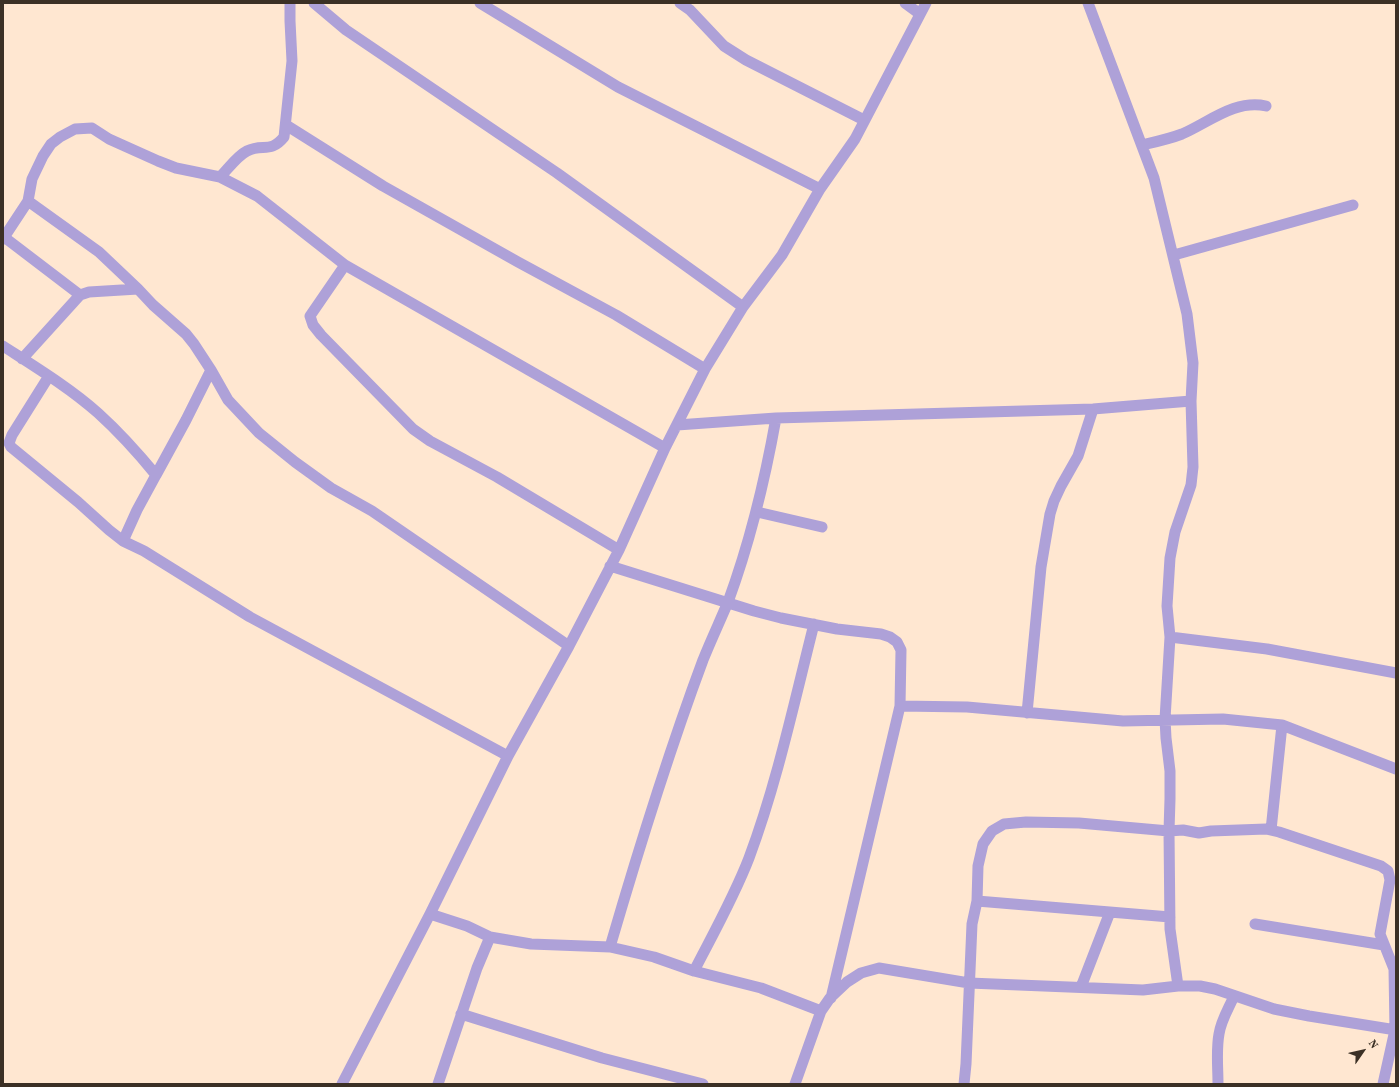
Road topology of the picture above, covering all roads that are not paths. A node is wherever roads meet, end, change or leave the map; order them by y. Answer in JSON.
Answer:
{"nodes":[{"id":1,"x":290,"y":3,"type":"edge"},
{"id":2,"x":314,"y":3,"type":"edge"},
{"id":3,"x":480,"y":3,"type":"edge"},
{"id":4,"x":680,"y":3,"type":"edge"},
{"id":5,"x":905,"y":3,"type":"edge"},
{"id":6,"x":926,"y":3,"type":"edge"},
{"id":7,"x":1088,"y":3,"type":"edge"},
{"id":8,"x":692,"y":7,"type":"edge"},
{"id":9,"x":920,"y":14,"type":"junction"},
{"id":10,"x":1266,"y":106,"type":"dead end"},
{"id":11,"x":864,"y":120,"type":"junction"},
{"id":12,"x":286,"y":125,"type":"junction"},
{"id":13,"x":1142,"y":145,"type":"junction"},
{"id":14,"x":220,"y":177,"type":"junction"},
{"id":15,"x":820,"y":190,"type":"junction"},
{"id":16,"x":28,"y":202,"type":"junction"},
{"id":17,"x":1353,"y":205,"type":"dead end"},
{"id":18,"x":4,"y":238,"type":"edge"},
{"id":19,"x":1174,"y":255,"type":"junction"},
{"id":20,"x":344,"y":265,"type":"junction"},
{"id":21,"x":138,"y":289,"type":"junction"},
{"id":22,"x":80,"y":295,"type":"junction"},
{"id":23,"x":743,"y":307,"type":"junction"},
{"id":24,"x":3,"y":346,"type":"edge"},
{"id":25,"x":22,"y":359,"type":"junction"},
{"id":26,"x":705,"y":369,"type":"junction"},
{"id":27,"x":211,"y":370,"type":"junction"},
{"id":28,"x":49,"y":376,"type":"junction"},
{"id":29,"x":1191,"y":401,"type":"junction"},
{"id":30,"x":1093,"y":409,"type":"junction"},
{"id":31,"x":776,"y":418,"type":"junction"},
{"id":32,"x":677,"y":425,"type":"junction"},
{"id":33,"x":666,"y":448,"type":"junction"},
{"id":34,"x":156,"y":475,"type":"junction"},
{"id":35,"x":756,"y":512,"type":"junction"},
{"id":36,"x":822,"y":527,"type":"dead end"},
{"id":37,"x":123,"y":541,"type":"junction"},
{"id":38,"x":619,"y":550,"type":"junction"},
{"id":39,"x":610,"y":566,"type":"junction"},
{"id":40,"x":728,"y":602,"type":"junction"},
{"id":41,"x":814,"y":624,"type":"junction"},
{"id":42,"x":1170,"y":637,"type":"junction"},
{"id":43,"x":569,"y":646,"type":"junction"},
{"id":44,"x":1396,"y":673,"type":"edge"},
{"id":45,"x":900,"y":706,"type":"junction"},
{"id":46,"x":1027,"y":712,"type":"junction"},
{"id":47,"x":1165,"y":719,"type":"junction"},
{"id":48,"x":1282,"y":725,"type":"junction"},
{"id":49,"x":508,"y":756,"type":"junction"},
{"id":50,"x":1396,"y":769,"type":"edge"},
{"id":51,"x":1271,"y":830,"type":"junction"},
{"id":52,"x":1169,"y":831,"type":"junction"},
{"id":53,"x":976,"y":901,"type":"junction"},
{"id":54,"x":1110,"y":912,"type":"junction"},
{"id":55,"x":430,"y":914,"type":"junction"},
{"id":56,"x":1170,"y":916,"type":"junction"},
{"id":57,"x":1255,"y":924,"type":"dead end"},
{"id":58,"x":490,"y":937,"type":"junction"},
{"id":59,"x":1384,"y":945,"type":"junction"},
{"id":60,"x":610,"y":947,"type":"junction"},
{"id":61,"x":694,"y":970,"type":"junction"},
{"id":62,"x":969,"y":982,"type":"junction"},
{"id":63,"x":1178,"y":986,"type":"junction"},
{"id":64,"x":1081,"y":987,"type":"junction"},
{"id":65,"x":1234,"y":996,"type":"junction"},
{"id":66,"x":830,"y":998,"type":"junction"},
{"id":67,"x":821,"y":1011,"type":"junction"},
{"id":68,"x":461,"y":1014,"type":"junction"},
{"id":69,"x":1395,"y":1030,"type":"edge"},
{"id":70,"x":342,"y":1084,"type":"edge"},
{"id":71,"x":438,"y":1084,"type":"edge"},
{"id":72,"x":703,"y":1084,"type":"edge"},
{"id":73,"x":795,"y":1084,"type":"edge"},
{"id":74,"x":964,"y":1084,"type":"edge"},
{"id":75,"x":1218,"y":1084,"type":"edge"},
{"id":76,"x":1383,"y":1084,"type":"edge"}],
"edges":[{"from":1,"to":12,"type":"street"},
{"from":2,"to":23,"type":"street"},
{"from":3,"to":15,"type":"street"},
{"from":4,"to":8,"type":"street"},
{"from":5,"to":9,"type":"street"},
{"from":6,"to":9,"type":"street"},
{"from":7,"to":13,"type":"street"},
{"from":8,"to":11,"type":"street"},
{"from":9,"to":11,"type":"street"},
{"from":10,"to":13,"type":"street"},
{"from":11,"to":15,"type":"street"},
{"from":12,"to":14,"type":"street"},
{"from":12,"to":26,"type":"street"},
{"from":13,"to":19,"type":"street"},
{"from":14,"to":16,"type":"street"},
{"from":14,"to":20,"type":"street"},
{"from":15,"to":23,"type":"street"},
{"from":16,"to":18,"type":"street"},
{"from":16,"to":21,"type":"street"},
{"from":17,"to":19,"type":"street"},
{"from":18,"to":22,"type":"street"},
{"from":19,"to":29,"type":"street"},
{"from":20,"to":33,"type":"street"},
{"from":20,"to":38,"type":"street"},
{"from":21,"to":22,"type":"street"},
{"from":21,"to":27,"type":"street"},
{"from":22,"to":25,"type":"street"},
{"from":23,"to":26,"type":"street"},
{"from":24,"to":25,"type":"street"},
{"from":25,"to":28,"type":"street"},
{"from":26,"to":32,"type":"street"},
{"from":27,"to":34,"type":"street"},
{"from":27,"to":43,"type":"street"},
{"from":28,"to":34,"type":"street"},
{"from":28,"to":37,"type":"street"},
{"from":29,"to":30,"type":"street"},
{"from":29,"to":42,"type":"street"},
{"from":30,"to":31,"type":"street"},
{"from":30,"to":46,"type":"street"},
{"from":31,"to":32,"type":"street"},
{"from":31,"to":35,"type":"street"},
{"from":32,"to":33,"type":"street"},
{"from":33,"to":38,"type":"street"},
{"from":34,"to":37,"type":"street"},
{"from":35,"to":36,"type":"street"},
{"from":35,"to":40,"type":"street"},
{"from":37,"to":49,"type":"street"},
{"from":38,"to":39,"type":"street"},
{"from":39,"to":40,"type":"street"},
{"from":39,"to":43,"type":"street"},
{"from":40,"to":41,"type":"street"},
{"from":40,"to":60,"type":"street"},
{"from":41,"to":45,"type":"street"},
{"from":41,"to":61,"type":"street"},
{"from":42,"to":44,"type":"street"},
{"from":42,"to":47,"type":"street"},
{"from":43,"to":49,"type":"street"},
{"from":45,"to":46,"type":"street"},
{"from":45,"to":66,"type":"street"},
{"from":46,"to":47,"type":"street"},
{"from":47,"to":48,"type":"street"},
{"from":47,"to":52,"type":"street"},
{"from":48,"to":50,"type":"street"},
{"from":48,"to":51,"type":"street"},
{"from":49,"to":55,"type":"street"},
{"from":51,"to":52,"type":"street"},
{"from":51,"to":59,"type":"street"},
{"from":52,"to":53,"type":"street"},
{"from":52,"to":56,"type":"street"},
{"from":53,"to":54,"type":"street"},
{"from":53,"to":62,"type":"street"},
{"from":54,"to":56,"type":"street"},
{"from":54,"to":64,"type":"street"},
{"from":55,"to":58,"type":"street"},
{"from":55,"to":70,"type":"street"},
{"from":56,"to":63,"type":"street"},
{"from":57,"to":59,"type":"street"},
{"from":58,"to":60,"type":"street"},
{"from":58,"to":68,"type":"street"},
{"from":59,"to":69,"type":"street"},
{"from":60,"to":61,"type":"street"},
{"from":61,"to":67,"type":"street"},
{"from":62,"to":64,"type":"street"},
{"from":62,"to":66,"type":"street"},
{"from":62,"to":74,"type":"street"},
{"from":63,"to":64,"type":"street"},
{"from":63,"to":65,"type":"street"},
{"from":65,"to":69,"type":"street"},
{"from":65,"to":75,"type":"street"},
{"from":66,"to":67,"type":"street"},
{"from":67,"to":73,"type":"street"},
{"from":68,"to":71,"type":"street"},
{"from":68,"to":72,"type":"street"},
{"from":69,"to":76,"type":"street"}]}
